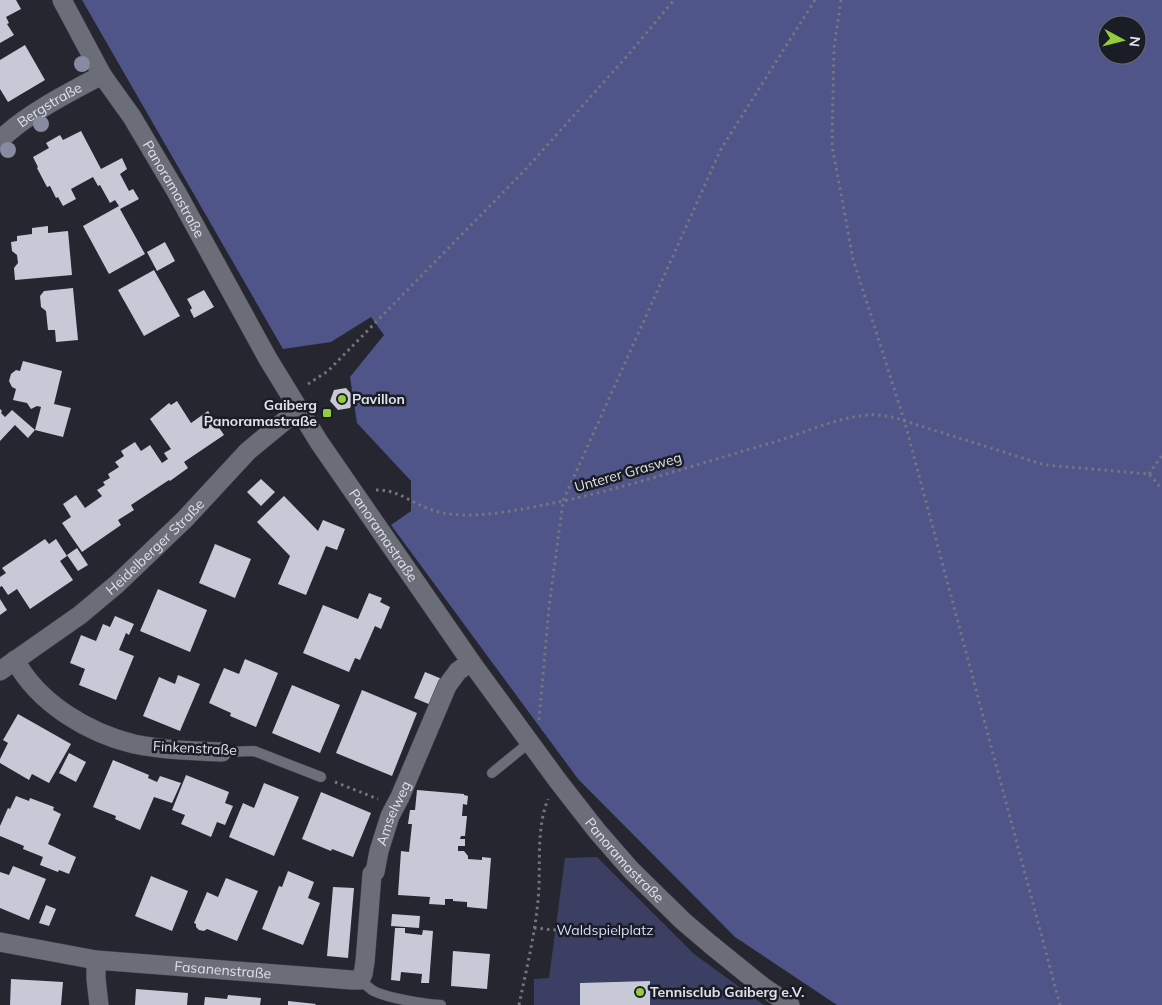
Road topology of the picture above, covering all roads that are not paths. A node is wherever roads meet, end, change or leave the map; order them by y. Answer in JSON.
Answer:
{"nodes":[{"id":1,"x":62,"y":0,"type":"edge"},
{"id":2,"x":102,"y":75,"type":"junction"},
{"id":3,"x":0,"y":140,"type":"edge"},
{"id":4,"x":294,"y":401,"type":"junction"},
{"id":5,"x":471,"y":662,"type":"junction"},
{"id":6,"x":8,"y":666,"type":"edge"},
{"id":7,"x":533,"y":747,"type":"junction"},
{"id":8,"x":222,"y":752,"type":"joint"},
{"id":9,"x":492,"y":773,"type":"dead end"},
{"id":10,"x":321,"y":777,"type":"road end"},
{"id":11,"x":0,"y":942,"type":"edge"},
{"id":12,"x":96,"y":960,"type":"junction"},
{"id":13,"x":360,"y":980,"type":"junction"},
{"id":14,"x":99,"y":1005,"type":"edge"},
{"id":15,"x":441,"y":1005,"type":"edge"},
{"id":16,"x":790,"y":1005,"type":"edge"}],
"edges":[{"from":1,"to":2,"type":"street","name":"Panoramastraße"},
{"from":2,"to":3,"type":"street","name":"Bergstraße"},
{"from":2,"to":4,"type":"street","name":"Panoramastraße"},
{"from":4,"to":5,"type":"street","name":"Panoramastraße"},
{"from":4,"to":6,"type":"street","name":"Heidelberger Straße"},
{"from":5,"to":7,"type":"street","name":"Panoramastraße"},
{"from":5,"to":13,"type":"street","name":"Amselweg"},
{"from":6,"to":8,"type":"street","name":"Finkenstraße"},
{"from":7,"to":9,"type":"lane"},
{"from":7,"to":16,"type":"street","name":"Panoramastraße"},
{"from":8,"to":10,"type":"lane","name":"Finkenstraße"},
{"from":11,"to":12,"type":"street","name":"Fasanenstraße"},
{"from":12,"to":13,"type":"street","name":"Fasanenstraße"},
{"from":12,"to":14,"type":"street"},
{"from":13,"to":15,"type":"lane","name":"Fasanenstraße"}]}
